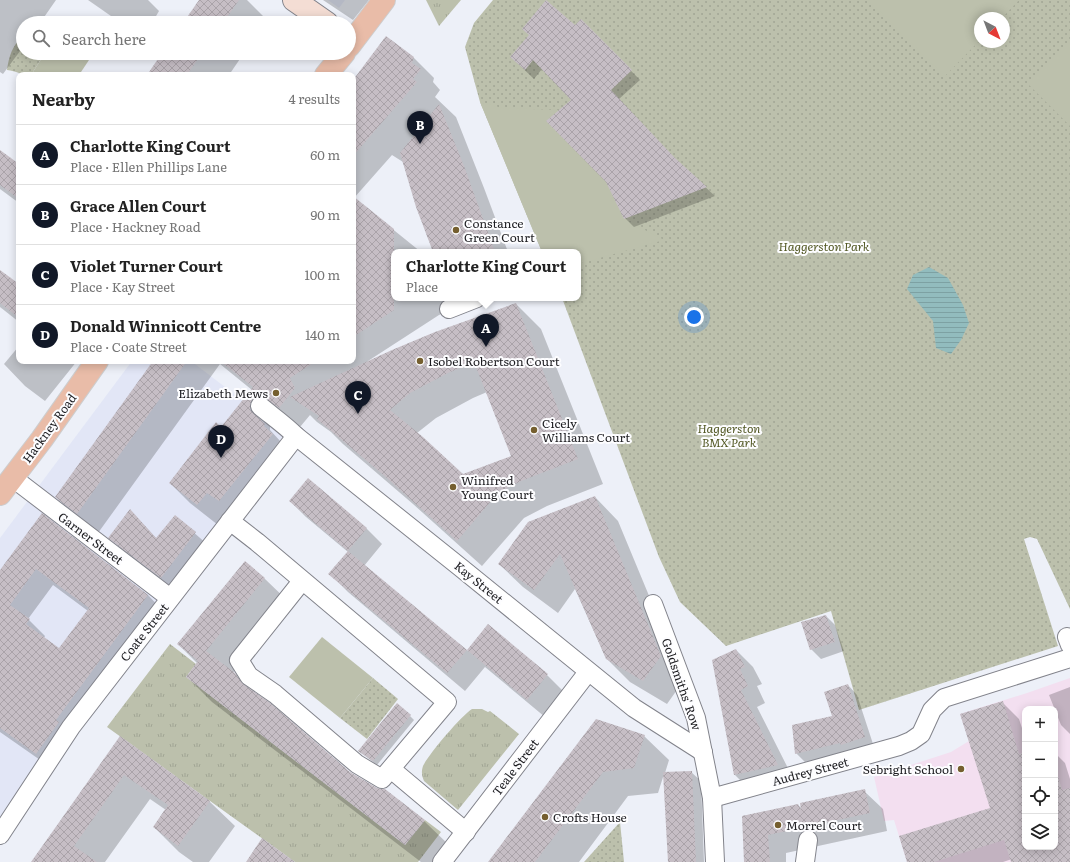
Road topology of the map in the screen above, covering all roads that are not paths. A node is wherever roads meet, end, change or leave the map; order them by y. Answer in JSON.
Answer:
{"nodes":[{"id":1,"x":294,"y":0,"type":"edge"},
{"id":2,"x":384,"y":0,"type":"edge"},
{"id":3,"x":316,"y":16,"type":"edge"},
{"id":4,"x":356,"y":36,"type":"edge"},
{"id":5,"x":338,"y":60,"type":"edge"},
{"id":6,"x":328,"y":72,"type":"edge"},
{"id":7,"x":469,"y":301,"type":"edge"},
{"id":8,"x":449,"y":309,"type":"dead end"},
{"id":9,"x":95,"y":364,"type":"edge"},
{"id":10,"x":260,"y":406,"type":"dead end"},
{"id":11,"x":296,"y":436,"type":"junction"},
{"id":12,"x":6,"y":486,"type":"edge"},
{"id":13,"x":230,"y":521,"type":"junction"},
{"id":14,"x":302,"y":581,"type":"junction"},
{"id":15,"x":170,"y":598,"type":"junction"},
{"id":16,"x":653,"y":604,"type":"dead end"},
{"id":17,"x":1070,"y":658,"type":"edge"},
{"id":18,"x":588,"y":672,"type":"junction"},
{"id":19,"x":703,"y":752,"type":"junction"},
{"id":20,"x":391,"y":769,"type":"junction"},
{"id":21,"x":712,"y":798,"type":"junction"},
{"id":22,"x":466,"y":832,"type":"junction"},
{"id":23,"x":0,"y":835,"type":"edge"},
{"id":24,"x":808,"y":840,"type":"dead end"},
{"id":25,"x":442,"y":862,"type":"edge"},
{"id":26,"x":715,"y":862,"type":"edge"},
{"id":27,"x":805,"y":862,"type":"edge"}],
"edges":[{"from":1,"to":3,"type":"main road"},
{"from":2,"to":4,"type":"main road"},
{"from":5,"to":6,"type":"main road"},
{"from":7,"to":8,"type":"street"},
{"from":9,"to":12,"type":"main road","name":"Hackney Road"},
{"from":10,"to":11,"type":"street","name":"Kay Street"},
{"from":11,"to":13,"type":"street","name":"Coate Street"},
{"from":11,"to":18,"type":"street","name":"Kay Street"},
{"from":12,"to":15,"type":"street","name":"Garner Street"},
{"from":13,"to":14,"type":"street"},
{"from":13,"to":15,"type":"street","name":"Coate Street"},
{"from":14,"to":20,"type":"street"},
{"from":14,"to":20,"type":"street"},
{"from":15,"to":23,"type":"street","name":"Coate Street"},
{"from":16,"to":19,"type":"street","name":"Goldsmiths' Row"},
{"from":17,"to":21,"type":"street","name":"Audrey Street"},
{"from":18,"to":19,"type":"street","name":"Kay Street"},
{"from":18,"to":22,"type":"street","name":"Teale Street"},
{"from":19,"to":21,"type":"street","name":"Goldsmiths' Row"},
{"from":20,"to":22,"type":"street"},
{"from":21,"to":26,"type":"street","name":"Goldsmiths' Row"},
{"from":22,"to":25,"type":"street","name":"Teale Street"},
{"from":24,"to":27,"type":"street"}]}
